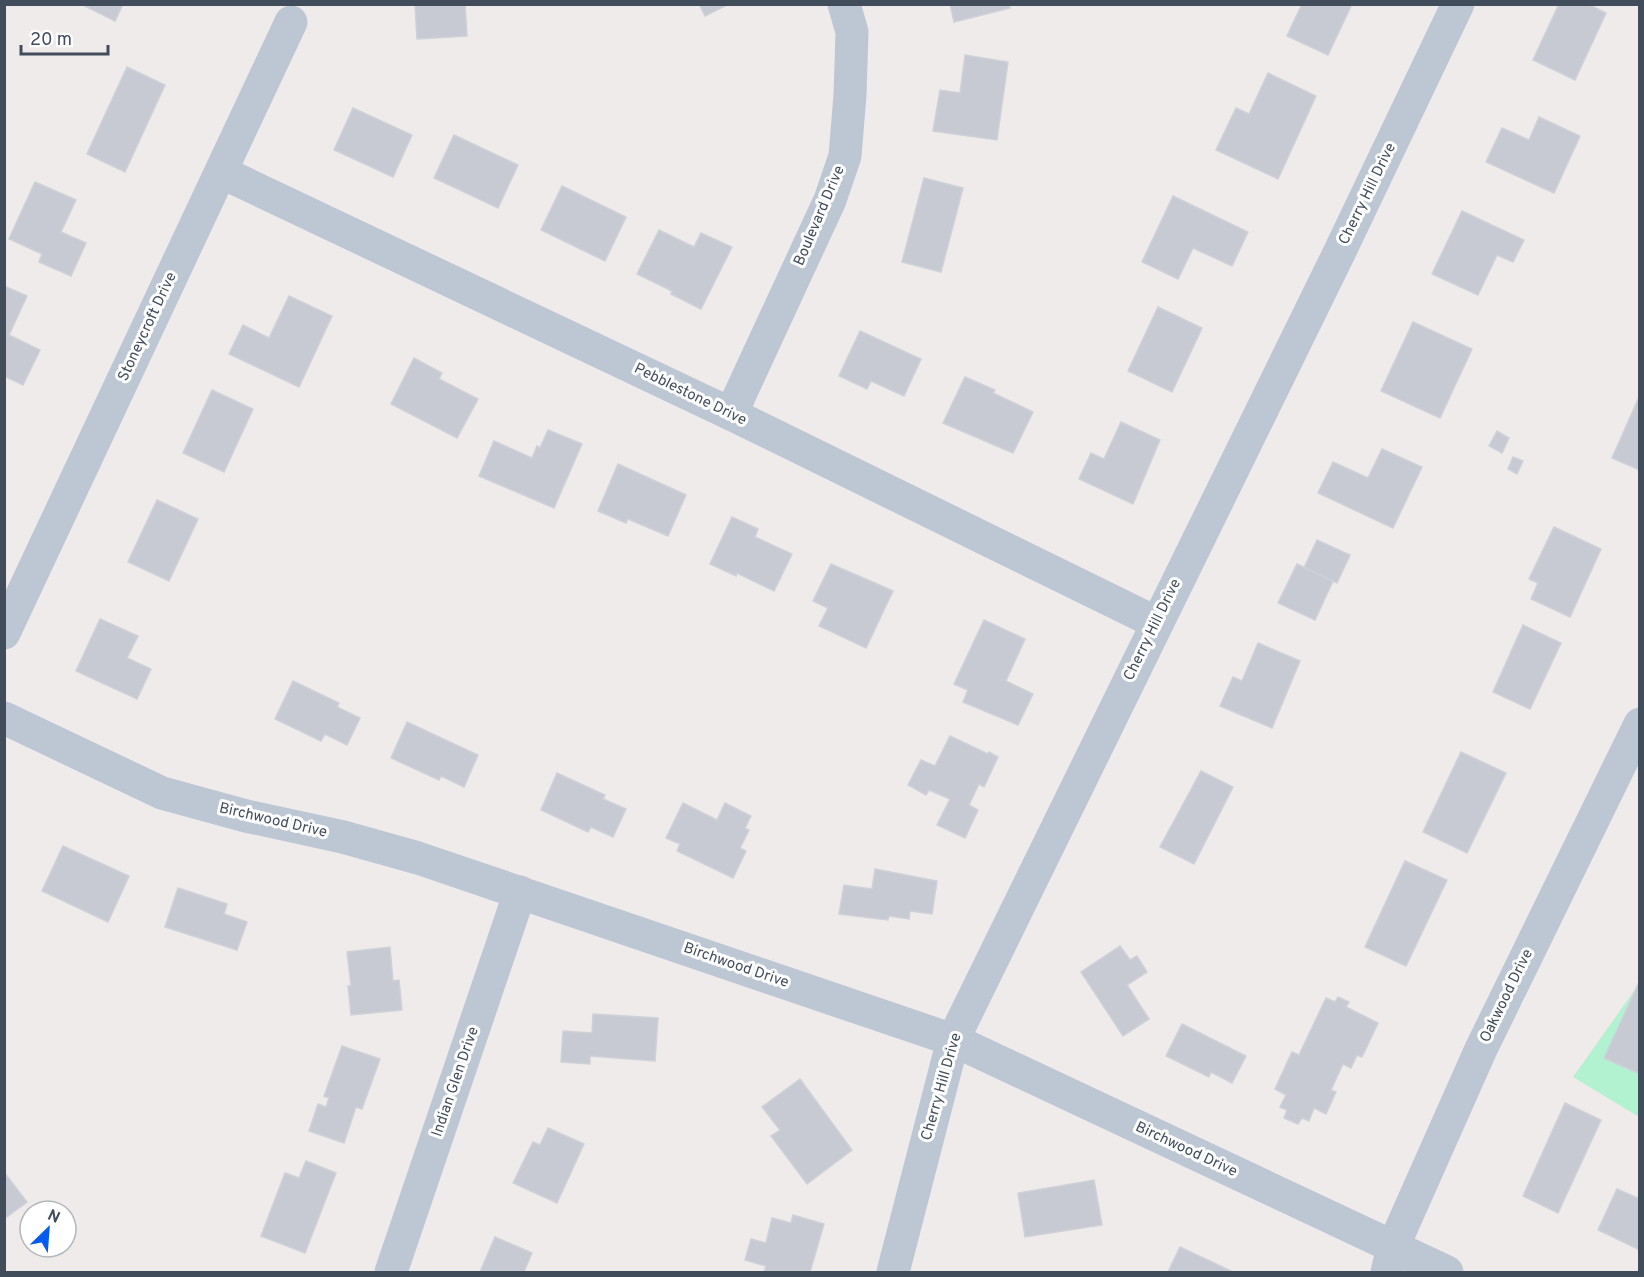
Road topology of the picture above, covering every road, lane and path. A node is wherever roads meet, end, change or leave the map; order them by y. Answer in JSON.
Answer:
{"nodes":[{"id":1,"x":844,"y":4,"type":"edge"},
{"id":2,"x":1458,"y":4,"type":"edge"},
{"id":3,"x":291,"y":22,"type":"dead end"},
{"id":4,"x":221,"y":172,"type":"junction"},
{"id":5,"x":731,"y":414,"type":"junction"},
{"id":6,"x":1157,"y":623,"type":"junction"},
{"id":7,"x":4,"y":633,"type":"edge"},
{"id":8,"x":4,"y":718,"type":"edge"},
{"id":9,"x":1640,"y":724,"type":"edge"},
{"id":10,"x":520,"y":892,"type":"junction"},
{"id":11,"x":953,"y":1040,"type":"junction"},
{"id":12,"x":1390,"y":1260,"type":"edge"},
{"id":13,"x":391,"y":1272,"type":"edge"},
{"id":14,"x":893,"y":1272,"type":"edge"},
{"id":15,"x":1447,"y":1272,"type":"edge"}],
"edges":[{"from":1,"to":5,"type":"street","name":"Boulevard Drive"},
{"from":2,"to":6,"type":"street","name":"Cherry Hill Drive"},
{"from":3,"to":4,"type":"street","name":"Stoneycroft Drive"},
{"from":4,"to":5,"type":"street","name":"Pebblestone Drive"},
{"from":4,"to":7,"type":"street","name":"Stoneycroft Drive"},
{"from":5,"to":6,"type":"street","name":"Pebblestone Drive"},
{"from":6,"to":11,"type":"street","name":"Cherry Hill Drive"},
{"from":8,"to":10,"type":"street","name":"Birchwood Drive"},
{"from":9,"to":12,"type":"street","name":"Oakwood Drive"},
{"from":10,"to":11,"type":"street","name":"Birchwood Drive"},
{"from":10,"to":13,"type":"street","name":"Indian Glen Drive"},
{"from":11,"to":12,"type":"street","name":"Birchwood Drive"},
{"from":11,"to":14,"type":"street","name":"Cherry Hill Drive"},
{"from":12,"to":15,"type":"street","name":"Birchwood Drive"}]}
